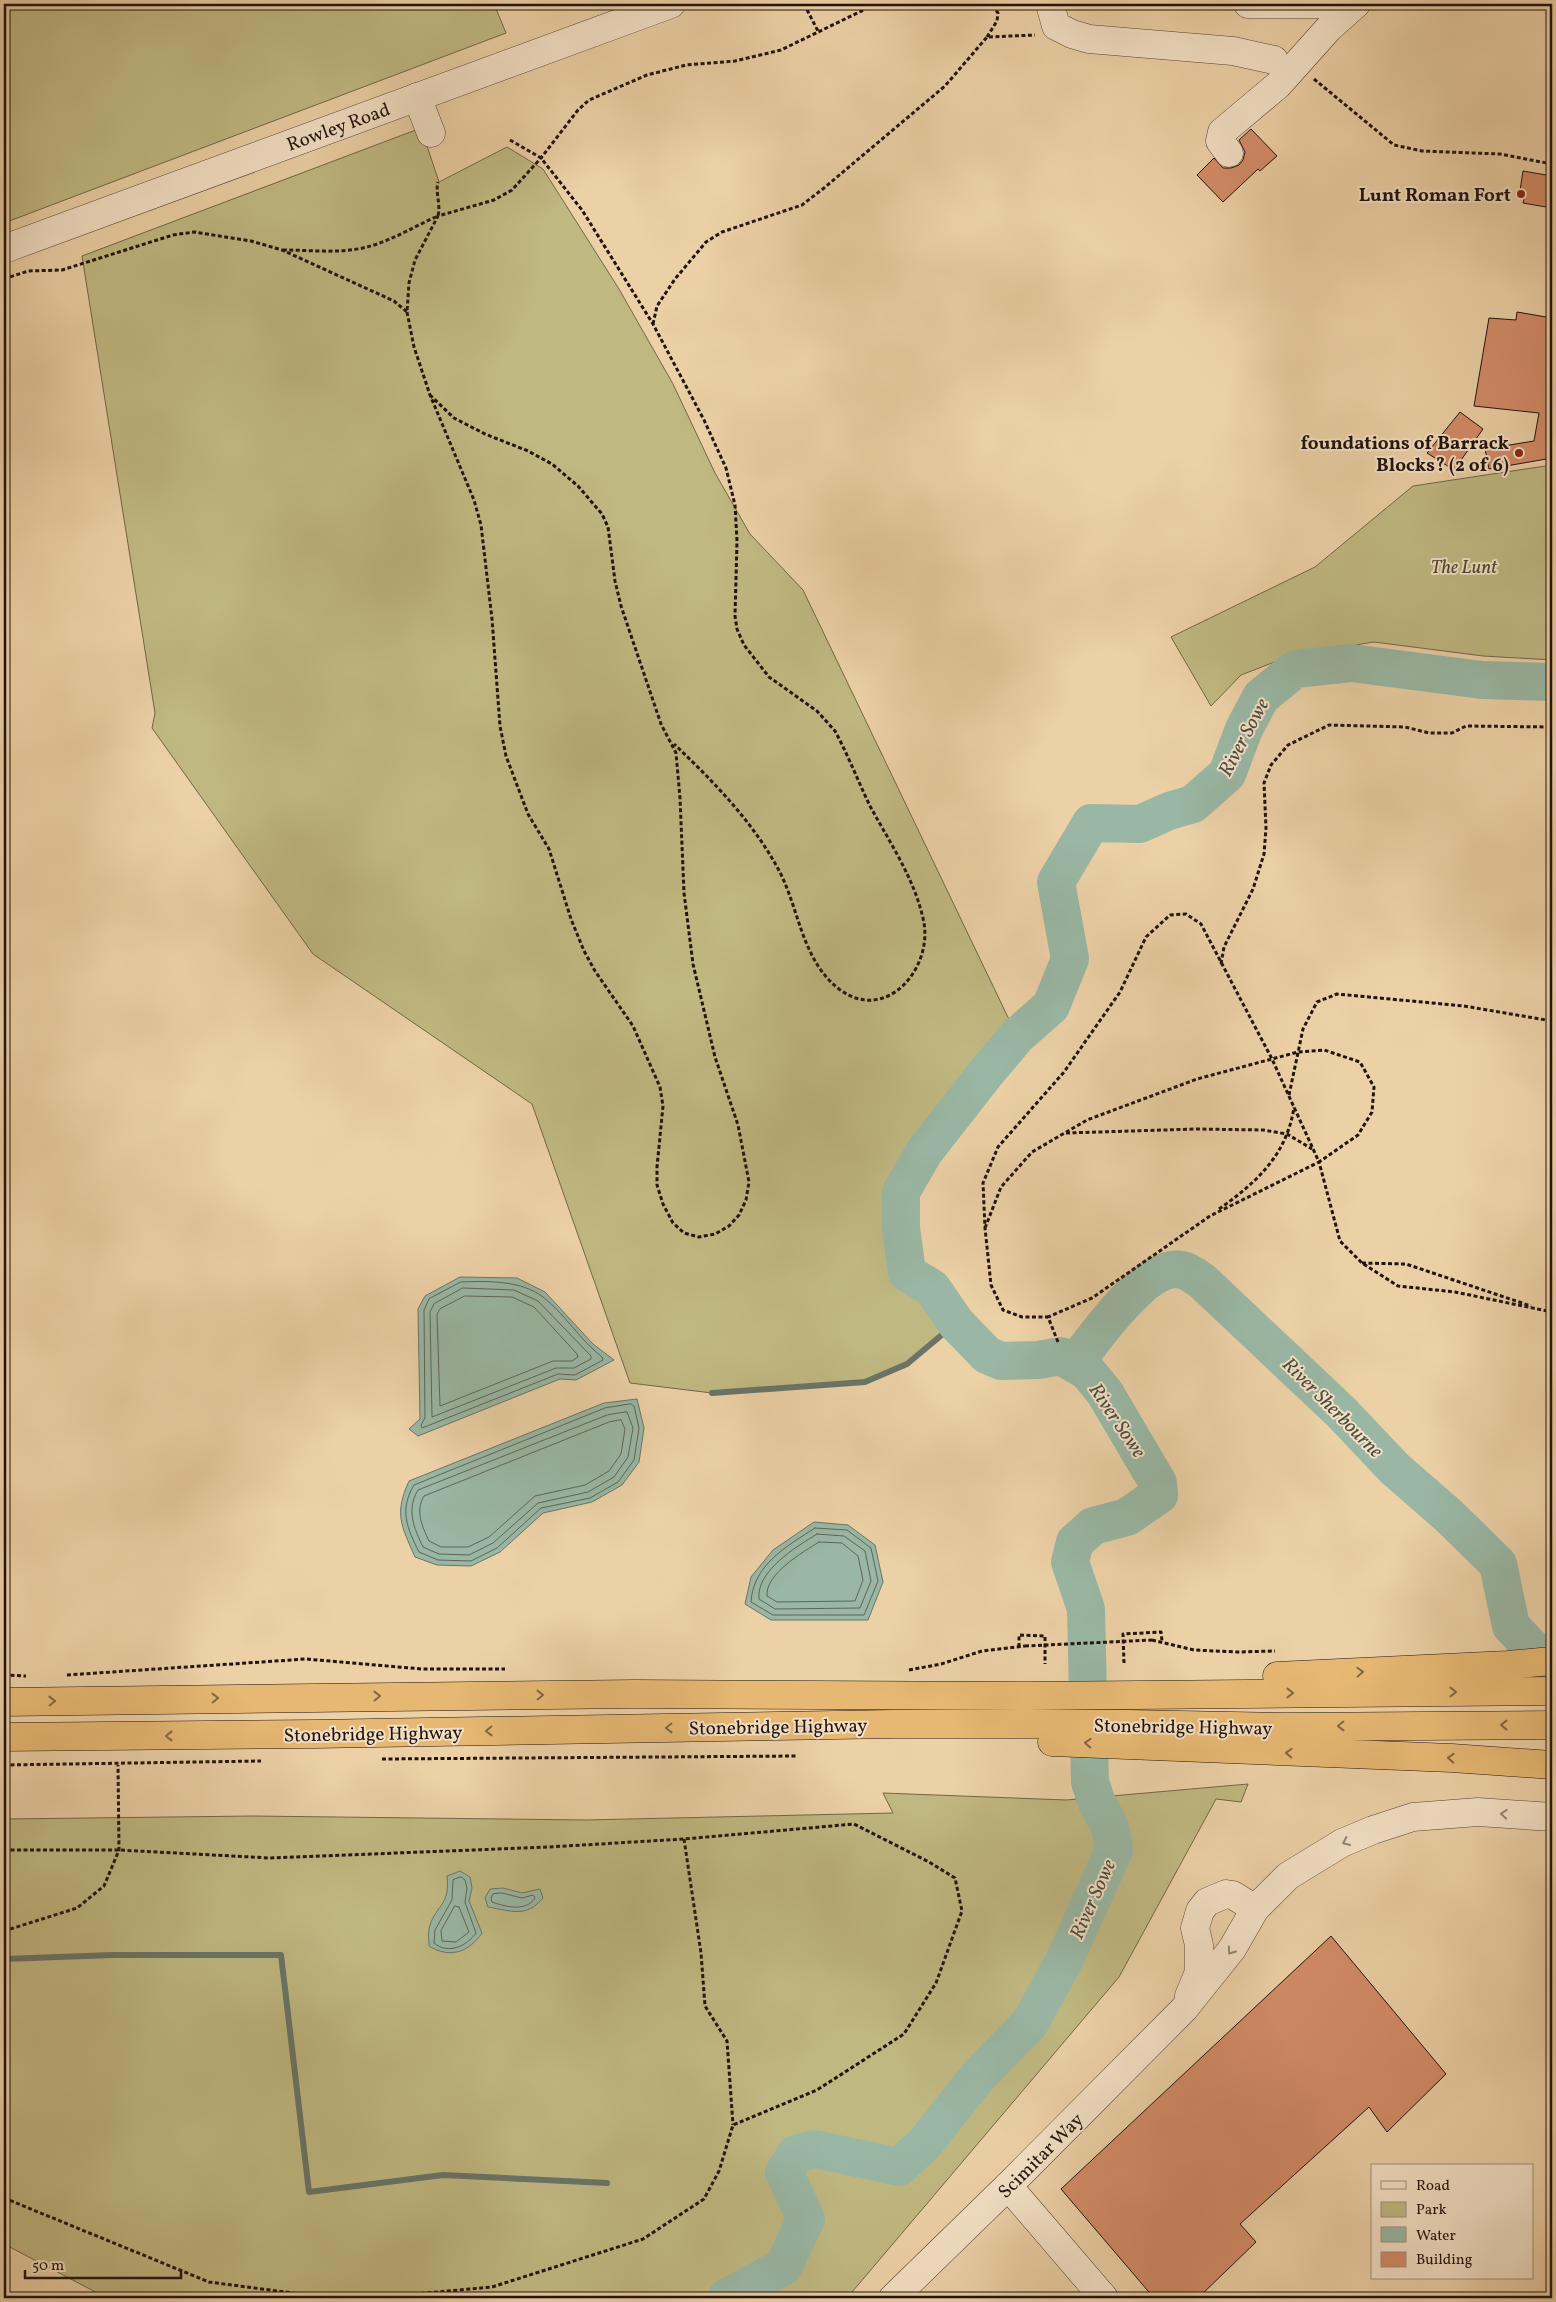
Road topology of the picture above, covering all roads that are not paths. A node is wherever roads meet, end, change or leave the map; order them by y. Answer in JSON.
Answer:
{"nodes":[{"id":1,"x":672,"y":4,"type":"edge"},
{"id":2,"x":1050,"y":4,"type":"edge"},
{"id":3,"x":1248,"y":4,"type":"edge"},
{"id":4,"x":1331,"y":4,"type":"edge"},
{"id":5,"x":1356,"y":4,"type":"edge"},
{"id":6,"x":1285,"y":64,"type":"junction"},
{"id":7,"x":417,"y":98,"type":"junction"},
{"id":8,"x":431,"y":133,"type":"dead end"},
{"id":9,"x":1229,"y":153,"type":"dead end"},
{"id":10,"x":4,"y":248,"type":"edge"},
{"id":11,"x":1552,"y":1661,"type":"edge"},
{"id":12,"x":1132,"y":1679,"type":"junction"},
{"id":13,"x":1552,"y":1691,"type":"edge"},
{"id":14,"x":4,"y":1702,"type":"edge"},
{"id":15,"x":1552,"y":1725,"type":"edge"},
{"id":16,"x":1132,"y":1735,"type":"junction"},
{"id":17,"x":4,"y":1737,"type":"edge"},
{"id":18,"x":1552,"y":1765,"type":"edge"},
{"id":19,"x":1552,"y":1817,"type":"edge"},
{"id":20,"x":1256,"y":1909,"type":"junction"},
{"id":21,"x":1184,"y":2009,"type":"junction"},
{"id":22,"x":1008,"y":2186,"type":"junction"},
{"id":23,"x":893,"y":2298,"type":"edge"},
{"id":24,"x":1104,"y":2298,"type":"edge"}],
"edges":[{"from":1,"to":7,"type":"street","name":"Rowley Road"},
{"from":2,"to":6,"type":"street"},
{"from":3,"to":4,"type":"street"},
{"from":5,"to":6,"type":"street"},
{"from":6,"to":9,"type":"street"},
{"from":7,"to":8,"type":"street"},
{"from":7,"to":10,"type":"street","name":"Rowley Road"},
{"from":12,"to":11,"type":"highway","one_way":true},
{"from":12,"to":13,"type":"highway","name":"Stonebridge Highway","one_way":true},
{"from":14,"to":12,"type":"highway","name":"Stonebridge Highway","one_way":true},
{"from":15,"to":16,"type":"highway","name":"Stonebridge Highway","one_way":true},
{"from":16,"to":17,"type":"highway","name":"Stonebridge Highway","one_way":true},
{"from":18,"to":16,"type":"highway","one_way":true},
{"from":19,"to":20,"type":"street","name":"Scimitar Way","one_way":true},
{"from":20,"to":21,"type":"street","name":"Scimitar Way","one_way":true},
{"from":20,"to":21,"type":"street","name":"Scimitar Way"},
{"from":21,"to":22,"type":"street","name":"Scimitar Way"},
{"from":22,"to":23,"type":"street","name":"Scimitar Way"},
{"from":22,"to":24,"type":"street"}]}
